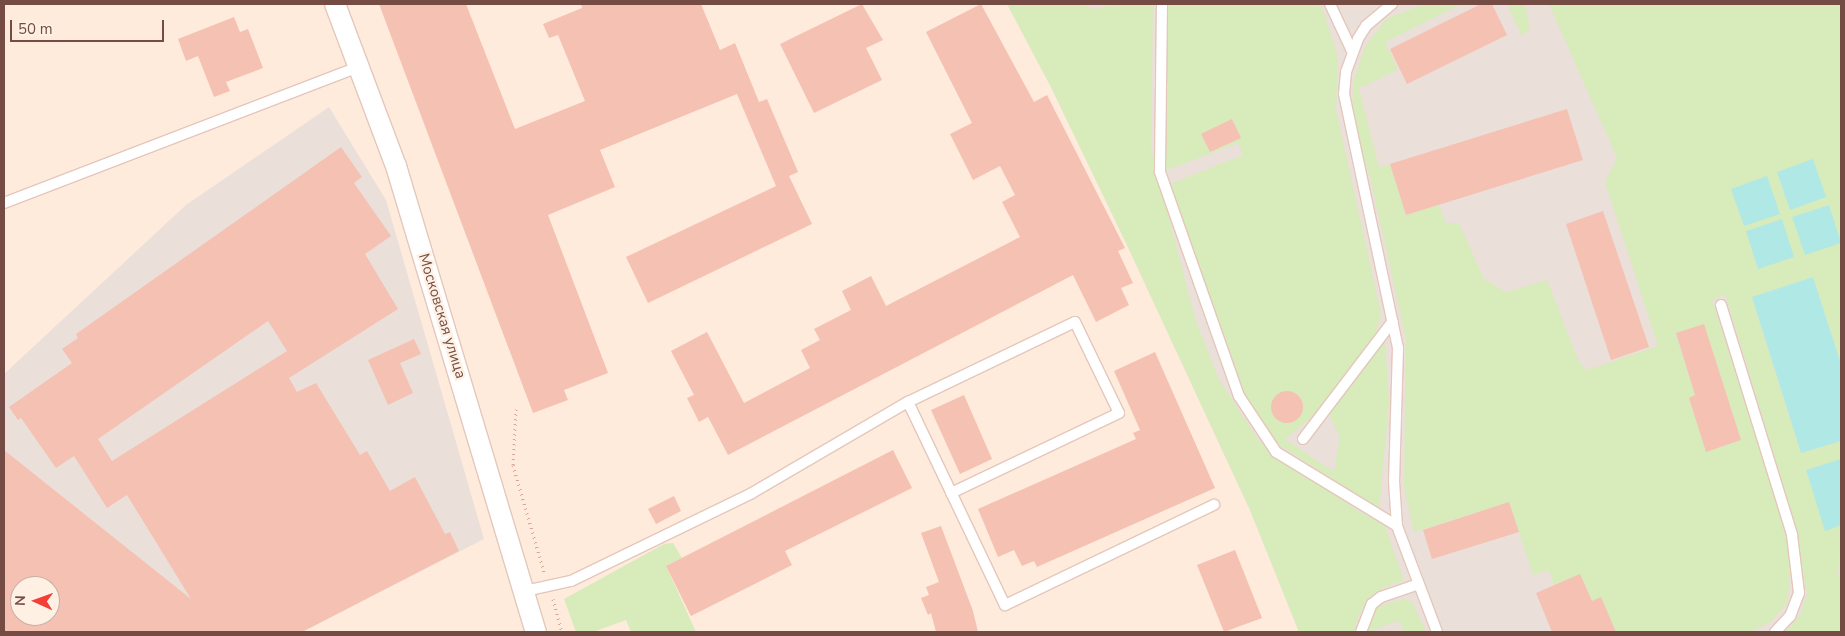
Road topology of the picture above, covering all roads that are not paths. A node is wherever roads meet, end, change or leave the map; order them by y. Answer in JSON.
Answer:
{"nodes":[{"id":1,"x":335,"y":4,"type":"edge"},
{"id":2,"x":1162,"y":4,"type":"edge"},
{"id":3,"x":1330,"y":4,"type":"edge"},
{"id":4,"x":1392,"y":4,"type":"edge"},
{"id":5,"x":1352,"y":51,"type":"junction"},
{"id":6,"x":359,"y":67,"type":"junction"},
{"id":7,"x":4,"y":202,"type":"edge"},
{"id":8,"x":1721,"y":305,"type":"dead end"},
{"id":9,"x":1393,"y":321,"type":"junction"},
{"id":10,"x":908,"y":402,"type":"junction"},
{"id":11,"x":1303,"y":439,"type":"dead end"},
{"id":12,"x":951,"y":493,"type":"junction"},
{"id":13,"x":1214,"y":506,"type":"dead end"},
{"id":14,"x":1396,"y":526,"type":"junction"},
{"id":15,"x":1419,"y":584,"type":"junction"},
{"id":16,"x":525,"y":591,"type":"junction"},
{"id":17,"x":536,"y":632,"type":"edge"},
{"id":18,"x":1361,"y":632,"type":"edge"},
{"id":19,"x":1437,"y":632,"type":"edge"},
{"id":20,"x":1775,"y":632,"type":"edge"}],
"edges":[{"from":1,"to":6,"type":"street","name":"Московская улица"},
{"from":2,"to":14,"type":"lane"},
{"from":3,"to":5,"type":"lane"},
{"from":4,"to":5,"type":"lane"},
{"from":5,"to":9,"type":"lane"},
{"from":6,"to":7,"type":"lane"},
{"from":6,"to":16,"type":"street","name":"Московская улица"},
{"from":8,"to":20,"type":"lane"},
{"from":9,"to":11,"type":"lane"},
{"from":9,"to":14,"type":"lane"},
{"from":10,"to":12,"type":"lane"},
{"from":10,"to":12,"type":"lane"},
{"from":10,"to":16,"type":"lane"},
{"from":12,"to":13,"type":"lane"},
{"from":14,"to":15,"type":"lane"},
{"from":15,"to":18,"type":"lane"},
{"from":15,"to":19,"type":"lane"},
{"from":16,"to":17,"type":"street","name":"Московская улица"}]}
